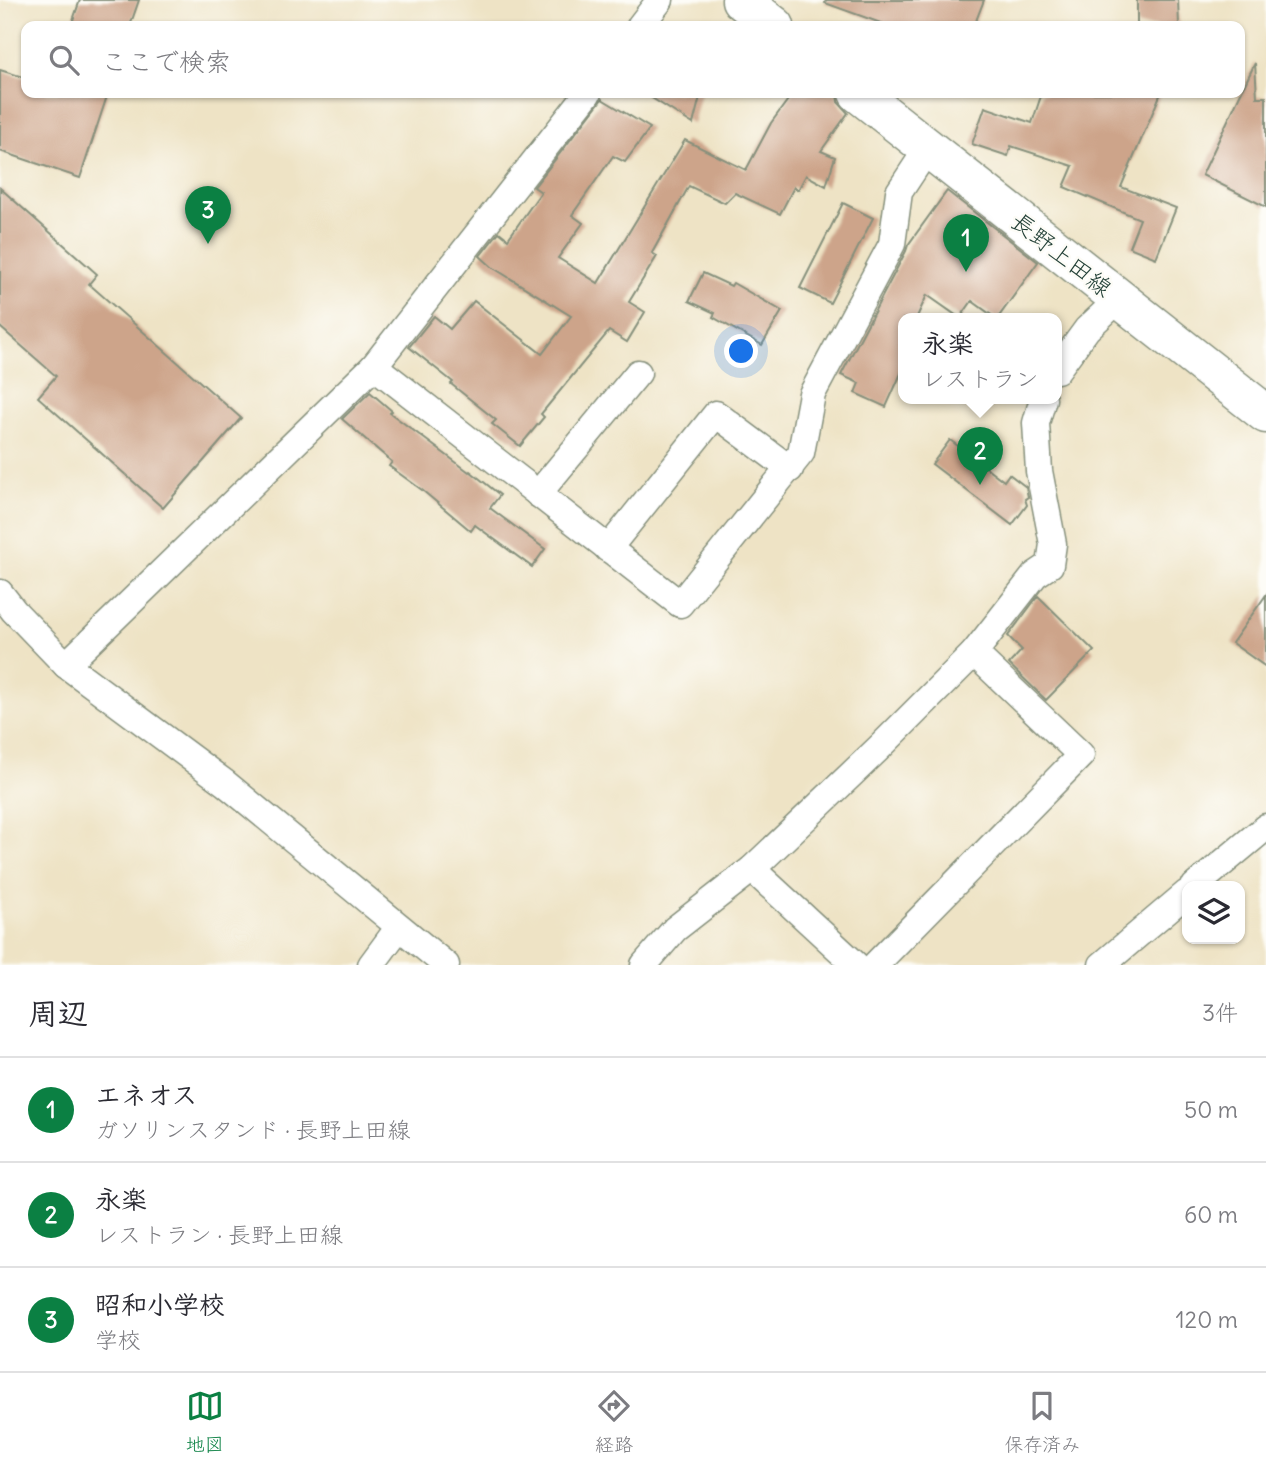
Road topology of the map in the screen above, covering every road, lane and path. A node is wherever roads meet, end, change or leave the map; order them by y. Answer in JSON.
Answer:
{"nodes":[{"id":1,"x":660,"y":0,"type":"edge"},
{"id":2,"x":644,"y":21,"type":"edge"},
{"id":3,"x":584,"y":98,"type":"edge"},
{"id":4,"x":864,"y":98,"type":"edge"},
{"id":5,"x":928,"y":148,"type":"junction"},
{"id":6,"x":1119,"y":299,"type":"junction"},
{"id":7,"x":1062,"y":363,"type":"edge"},
{"id":8,"x":374,"y":366,"type":"junction"},
{"id":9,"x":638,"y":373,"type":"dead end"},
{"id":10,"x":1042,"y":404,"type":"edge"},
{"id":11,"x":1266,"y":414,"type":"edge"},
{"id":12,"x":790,"y":469,"type":"junction"},
{"id":13,"x":538,"y":494,"type":"junction"},
{"id":14,"x":608,"y":548,"type":"junction"},
{"id":15,"x":0,"y":593,"type":"edge"},
{"id":16,"x":974,"y":653,"type":"junction"},
{"id":17,"x":66,"y":665,"type":"junction"},
{"id":18,"x":1266,"y":827,"type":"edge"},
{"id":19,"x":752,"y":869,"type":"junction"},
{"id":20,"x":1201,"y":881,"type":"edge"},
{"id":21,"x":1182,"y":897,"type":"edge"},
{"id":22,"x":399,"y":927,"type":"junction"},
{"id":23,"x":371,"y":965,"type":"edge"},
{"id":24,"x":446,"y":965,"type":"edge"},
{"id":25,"x":644,"y":965,"type":"edge"},
{"id":26,"x":856,"y":965,"type":"edge"},
{"id":27,"x":876,"y":965,"type":"edge"},
{"id":28,"x":1102,"y":965,"type":"edge"}],
"edges":[{"from":1,"to":2,"type":"street"},
{"from":3,"to":8,"type":"street"},
{"from":4,"to":5,"type":"main road","name":"長野上田線"},
{"from":5,"to":6,"type":"main road","name":"長野上田線"},
{"from":5,"to":12,"type":"street"},
{"from":6,"to":7,"type":"street"},
{"from":6,"to":11,"type":"main road","name":"長野上田線"},
{"from":8,"to":13,"type":"street"},
{"from":8,"to":17,"type":"street"},
{"from":9,"to":13,"type":"street"},
{"from":10,"to":16,"type":"street"},
{"from":12,"to":14,"type":"street"},
{"from":12,"to":14,"type":"street"},
{"from":13,"to":14,"type":"street"},
{"from":15,"to":17,"type":"street"},
{"from":16,"to":19,"type":"street"},
{"from":16,"to":27,"type":"street"},
{"from":17,"to":22,"type":"street"},
{"from":18,"to":20,"type":"street"},
{"from":19,"to":25,"type":"street"},
{"from":19,"to":26,"type":"street"},
{"from":21,"to":28,"type":"street"},
{"from":22,"to":23,"type":"street"},
{"from":22,"to":24,"type":"street"}]}
